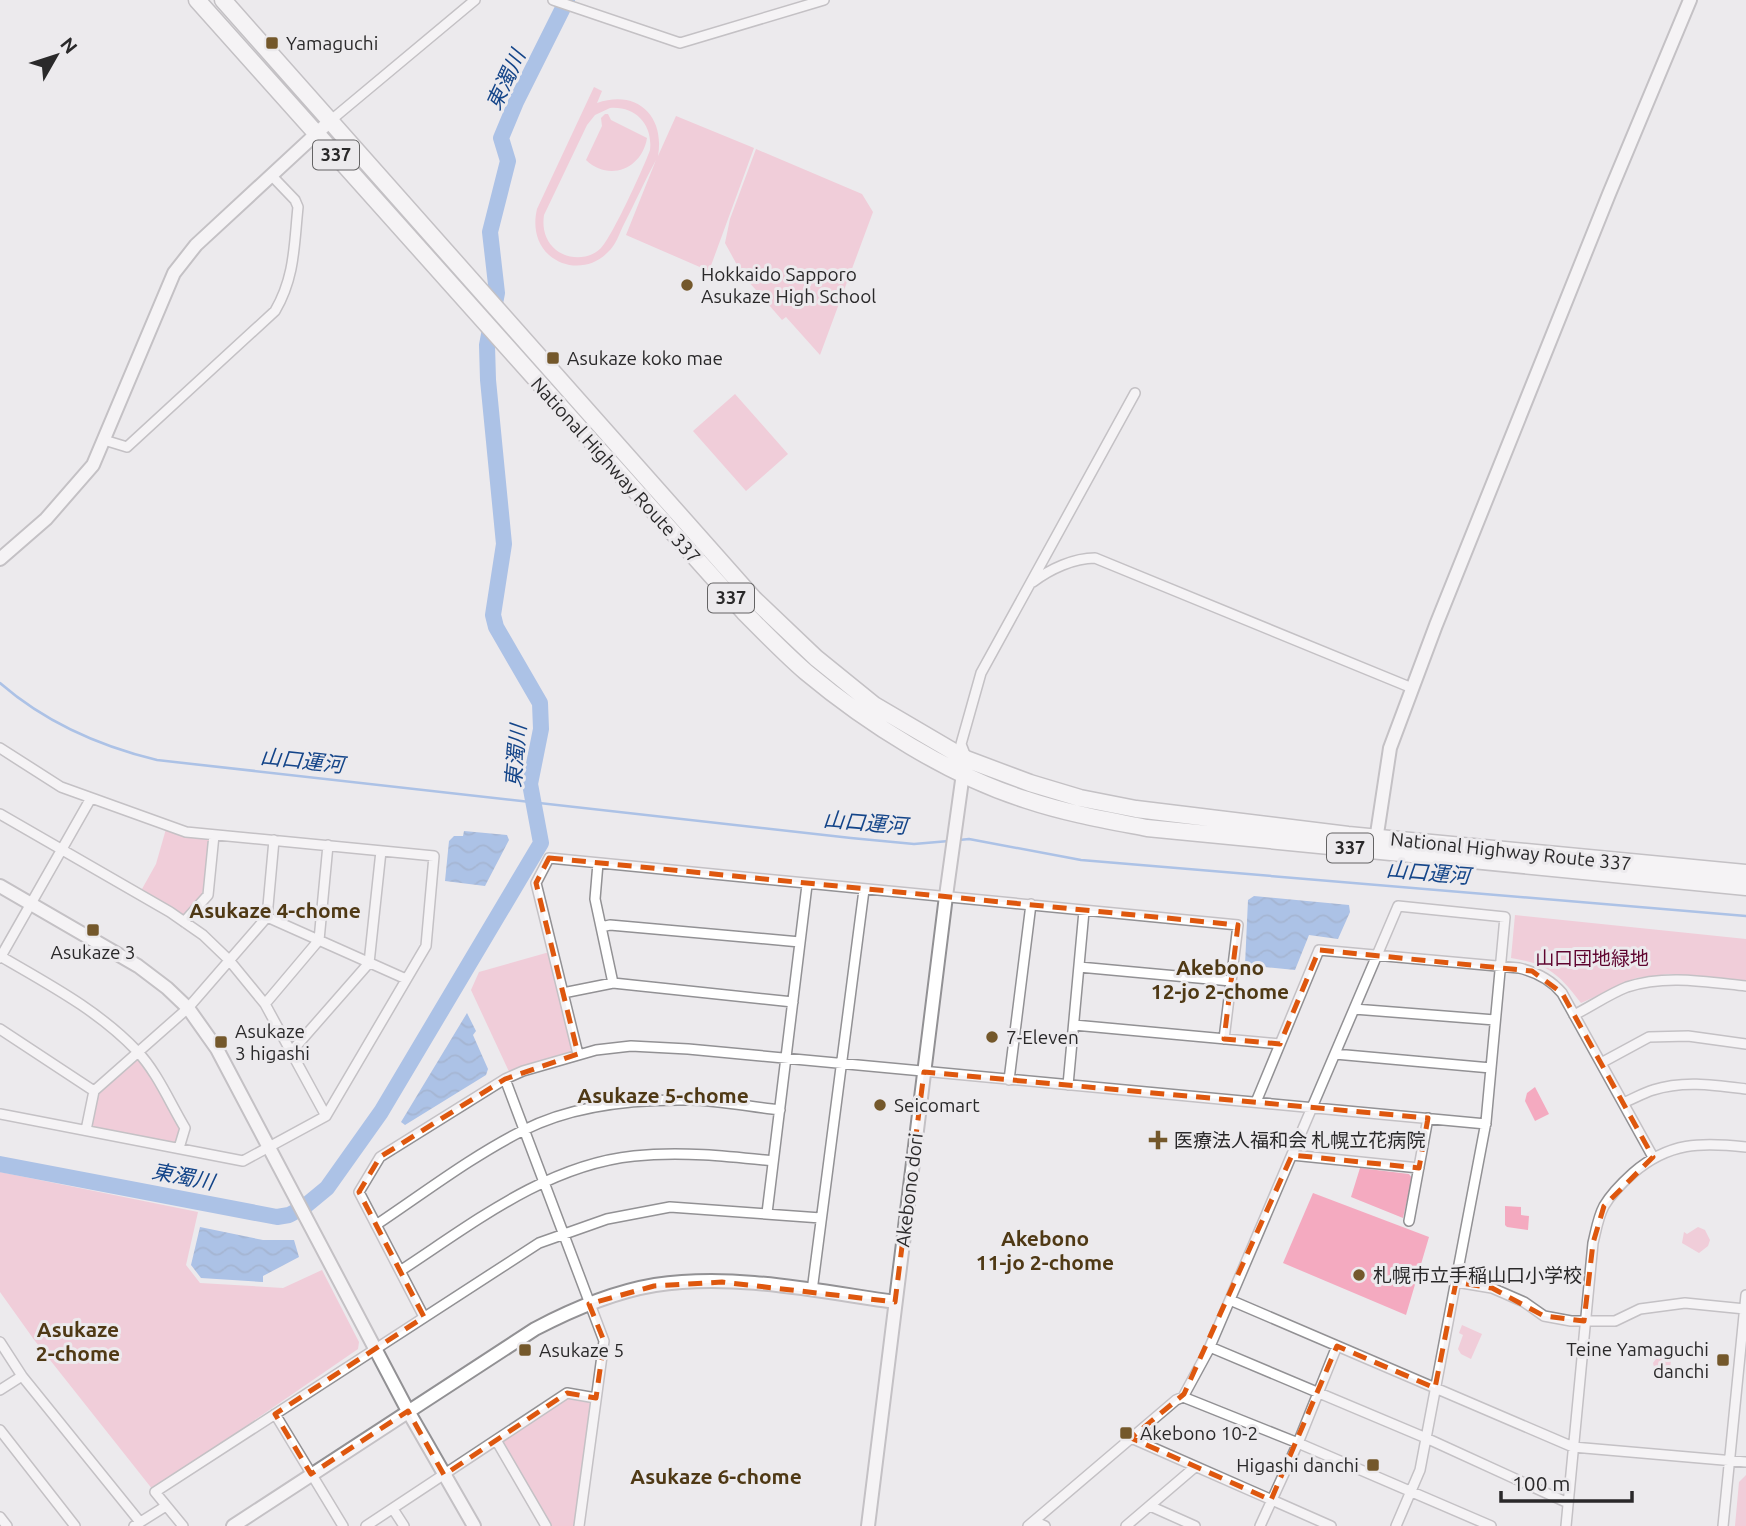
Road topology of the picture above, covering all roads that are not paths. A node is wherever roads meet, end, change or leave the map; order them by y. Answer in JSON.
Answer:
{"nodes":[{"id":1,"x":197,"y":0,"type":"edge"},
{"id":2,"x":223,"y":0,"type":"edge"},
{"id":3,"x":475,"y":0,"type":"edge"},
{"id":4,"x":553,"y":0,"type":"edge"},
{"id":5,"x":824,"y":0,"type":"edge"},
{"id":6,"x":1690,"y":0,"type":"edge"},
{"id":7,"x":330,"y":121,"type":"junction"},
{"id":8,"x":318,"y":134,"type":"junction"},
{"id":9,"x":272,"y":176,"type":"junction"},
{"id":10,"x":1135,"y":393,"type":"dead end"},
{"id":11,"x":104,"y":440,"type":"junction"},
{"id":12,"x":0,"y":559,"type":"edge"},
{"id":13,"x":1033,"y":582,"type":"junction"},
{"id":14,"x":1412,"y":688,"type":"junction"},
{"id":15,"x":0,"y":748,"type":"edge"},
{"id":16,"x":964,"y":767,"type":"junction"},
{"id":17,"x":91,"y":798,"type":"junction"},
{"id":18,"x":0,"y":814,"type":"edge"},
{"id":19,"x":214,"y":835,"type":"junction"},
{"id":20,"x":274,"y":840,"type":"junction"},
{"id":21,"x":1375,"y":844,"type":"junction"},
{"id":22,"x":328,"y":845,"type":"junction"},
{"id":23,"x":61,"y":848,"type":"junction"},
{"id":24,"x":382,"y":851,"type":"junction"},
{"id":25,"x":598,"y":863,"type":"junction"},
{"id":26,"x":1746,"y":873,"type":"edge"},
{"id":27,"x":807,"y":885,"type":"junction"},
{"id":28,"x":0,"y":886,"type":"edge"},
{"id":29,"x":1746,"y":887,"type":"edge"},
{"id":30,"x":864,"y":890,"type":"junction"},
{"id":31,"x":946,"y":896,"type":"junction"},
{"id":32,"x":31,"y":903,"type":"junction"},
{"id":33,"x":1031,"y":904,"type":"junction"},
{"id":34,"x":1084,"y":911,"type":"junction"},
{"id":35,"x":267,"y":917,"type":"junction"},
{"id":36,"x":184,"y":922,"type":"junction"},
{"id":37,"x":601,"y":927,"type":"junction"},
{"id":38,"x":319,"y":940,"type":"junction"},
{"id":39,"x":800,"y":942,"type":"junction"},
{"id":40,"x":1378,"y":954,"type":"junction"},
{"id":41,"x":0,"y":957,"type":"edge"},
{"id":42,"x":229,"y":960,"type":"junction"},
{"id":43,"x":369,"y":963,"type":"junction"},
{"id":44,"x":1500,"y":966,"type":"junction"},
{"id":45,"x":1079,"y":967,"type":"junction"},
{"id":46,"x":406,"y":979,"type":"junction"},
{"id":47,"x":1231,"y":981,"type":"junction"},
{"id":48,"x":613,"y":983,"type":"junction"},
{"id":49,"x":1746,"y":986,"type":"edge"},
{"id":50,"x":563,"y":993,"type":"junction"},
{"id":51,"x":793,"y":1002,"type":"junction"},
{"id":52,"x":265,"y":1004,"type":"junction"},
{"id":53,"x":188,"y":1008,"type":"junction"},
{"id":54,"x":1354,"y":1009,"type":"junction"},
{"id":55,"x":1574,"y":1015,"type":"junction"},
{"id":56,"x":1495,"y":1020,"type":"junction"},
{"id":57,"x":1074,"y":1025,"type":"junction"},
{"id":58,"x":0,"y":1029,"type":"edge"},
{"id":59,"x":1224,"y":1039,"type":"junction"},
{"id":60,"x":1280,"y":1044,"type":"junction"},
{"id":61,"x":1746,"y":1044,"type":"edge"},
{"id":62,"x":138,"y":1051,"type":"junction"},
{"id":63,"x":291,"y":1052,"type":"junction"},
{"id":64,"x":578,"y":1054,"type":"junction"},
{"id":65,"x":1335,"y":1054,"type":"junction"},
{"id":66,"x":786,"y":1059,"type":"junction"},
{"id":67,"x":1601,"y":1063,"type":"junction"},
{"id":68,"x":840,"y":1064,"type":"junction"},
{"id":69,"x":1491,"y":1068,"type":"junction"},
{"id":70,"x":924,"y":1072,"type":"junction"},
{"id":71,"x":505,"y":1079,"type":"junction"},
{"id":72,"x":1009,"y":1080,"type":"junction"},
{"id":73,"x":1068,"y":1085,"type":"junction"},
{"id":74,"x":1746,"y":1089,"type":"edge"},
{"id":75,"x":94,"y":1091,"type":"junction"},
{"id":76,"x":1256,"y":1102,"type":"junction"},
{"id":77,"x":1623,"y":1103,"type":"junction"},
{"id":78,"x":1312,"y":1107,"type":"junction"},
{"id":79,"x":780,"y":1110,"type":"junction"},
{"id":80,"x":0,"y":1114,"type":"edge"},
{"id":81,"x":326,"y":1116,"type":"junction"},
{"id":82,"x":1428,"y":1118,"type":"junction"},
{"id":83,"x":1486,"y":1124,"type":"junction"},
{"id":84,"x":524,"y":1129,"type":"junction"},
{"id":85,"x":86,"y":1130,"type":"junction"},
{"id":86,"x":269,"y":1147,"type":"junction"},
{"id":87,"x":1746,"y":1147,"type":"edge"},
{"id":88,"x":179,"y":1148,"type":"junction"},
{"id":89,"x":1292,"y":1155,"type":"junction"},
{"id":90,"x":1653,"y":1157,"type":"junction"},
{"id":91,"x":773,"y":1161,"type":"junction"},
{"id":92,"x":1419,"y":1168,"type":"junction"},
{"id":93,"x":544,"y":1182,"type":"junction"},
{"id":94,"x":767,"y":1213,"type":"junction"},
{"id":95,"x":821,"y":1218,"type":"junction"},
{"id":96,"x":1409,"y":1221,"type":"dead end"},
{"id":97,"x":376,"y":1225,"type":"junction"},
{"id":98,"x":564,"y":1234,"type":"junction"},
{"id":99,"x":400,"y":1271,"type":"junction"},
{"id":100,"x":1455,"y":1282,"type":"junction"},
{"id":101,"x":812,"y":1291,"type":"junction"},
{"id":102,"x":1746,"y":1295,"type":"edge"},
{"id":103,"x":1230,"y":1300,"type":"junction"},
{"id":104,"x":895,"y":1302,"type":"junction"},
{"id":105,"x":589,"y":1304,"type":"junction"},
{"id":106,"x":1745,"y":1307,"type":"edge"},
{"id":107,"x":424,"y":1317,"type":"junction"},
{"id":108,"x":1584,"y":1321,"type":"junction"},
{"id":109,"x":0,"y":1342,"type":"edge"},
{"id":110,"x":1337,"y":1346,"type":"junction"},
{"id":111,"x":1210,"y":1347,"type":"junction"},
{"id":112,"x":375,"y":1349,"type":"junction"},
{"id":113,"x":22,"y":1376,"type":"junction"},
{"id":114,"x":1435,"y":1388,"type":"junction"},
{"id":115,"x":0,"y":1390,"type":"edge"},
{"id":116,"x":1318,"y":1392,"type":"junction"},
{"id":117,"x":1183,"y":1397,"type":"junction"},
{"id":118,"x":596,"y":1398,"type":"junction"},
{"id":119,"x":408,"y":1411,"type":"junction"},
{"id":120,"x":275,"y":1414,"type":"junction"},
{"id":121,"x":0,"y":1430,"type":"edge"},
{"id":122,"x":1131,"y":1438,"type":"junction"},
{"id":123,"x":1426,"y":1438,"type":"junction"},
{"id":124,"x":496,"y":1440,"type":"junction"},
{"id":125,"x":1298,"y":1443,"type":"junction"},
{"id":126,"x":1573,"y":1447,"type":"junction"},
{"id":127,"x":1731,"y":1461,"type":"junction"},
{"id":128,"x":1746,"y":1462,"type":"edge"},
{"id":129,"x":1195,"y":1467,"type":"junction"},
{"id":130,"x":311,"y":1474,"type":"junction"},
{"id":131,"x":444,"y":1475,"type":"junction"},
{"id":132,"x":1411,"y":1492,"type":"junction"},
{"id":133,"x":1271,"y":1500,"type":"junction"},
{"id":134,"x":1568,"y":1503,"type":"junction"},
{"id":135,"x":166,"y":1506,"type":"junction"},
{"id":136,"x":1150,"y":1506,"type":"junction"},
{"id":137,"x":393,"y":1509,"type":"junction"},
{"id":138,"x":0,"y":1517,"type":"edge"},
{"id":139,"x":137,"y":1524,"type":"edge"},
{"id":140,"x":1031,"y":1524,"type":"edge"},
{"id":141,"x":6,"y":1526,"type":"edge"},
{"id":142,"x":75,"y":1526,"type":"edge"},
{"id":143,"x":183,"y":1526,"type":"edge"},
{"id":144,"x":233,"y":1526,"type":"edge"},
{"id":145,"x":343,"y":1526,"type":"edge"},
{"id":146,"x":366,"y":1526,"type":"edge"},
{"id":147,"x":404,"y":1526,"type":"edge"},
{"id":148,"x":474,"y":1526,"type":"edge"},
{"id":149,"x":546,"y":1526,"type":"edge"},
{"id":150,"x":579,"y":1526,"type":"edge"},
{"id":151,"x":868,"y":1526,"type":"edge"},
{"id":152,"x":1045,"y":1526,"type":"edge"},
{"id":153,"x":1126,"y":1526,"type":"edge"},
{"id":154,"x":1195,"y":1526,"type":"edge"},
{"id":155,"x":1259,"y":1526,"type":"edge"},
{"id":156,"x":1331,"y":1526,"type":"edge"},
{"id":157,"x":1396,"y":1526,"type":"edge"},
{"id":158,"x":1490,"y":1526,"type":"edge"},
{"id":159,"x":1566,"y":1526,"type":"edge"},
{"id":160,"x":1723,"y":1526,"type":"edge"}],
"edges":[{"from":1,"to":8,"type":"highway","name":"National Highway Route 337","number":"337"},
{"from":2,"to":7,"type":"highway","name":"National Highway Route 337","number":"337"},
{"from":3,"to":7,"type":"street"},
{"from":4,"to":5,"type":"street"},
{"from":6,"to":14,"type":"street"},
{"from":7,"to":8,"type":"street"},
{"from":7,"to":16,"type":"highway","name":"National Highway Route 337","number":"337"},
{"from":8,"to":9,"type":"street"},
{"from":8,"to":16,"type":"highway","name":"National Highway Route 337","number":"337"},
{"from":9,"to":11,"type":"street"},
{"from":9,"to":11,"type":"street"},
{"from":10,"to":13,"type":"street"},
{"from":11,"to":12,"type":"street"},
{"from":13,"to":14,"type":"street"},
{"from":13,"to":16,"type":"street"},
{"from":14,"to":21,"type":"street"},
{"from":15,"to":17,"type":"street"},
{"from":16,"to":21,"type":"highway","name":"National Highway Route 337","number":"337"},
{"from":16,"to":31,"type":"street","name":"Akebono dori"},
{"from":17,"to":19,"type":"street"},
{"from":17,"to":23,"type":"street"},
{"from":18,"to":23,"type":"street"},
{"from":19,"to":20,"type":"street"},
{"from":19,"to":36,"type":"street"},
{"from":20,"to":22,"type":"street"},
{"from":20,"to":35,"type":"street"},
{"from":21,"to":26,"type":"highway","name":"National Highway Route 337","number":"337"},
{"from":21,"to":29,"type":"highway","name":"National Highway Route 337","number":"337"},
{"from":22,"to":24,"type":"street"},
{"from":22,"to":38,"type":"street"},
{"from":23,"to":32,"type":"street"},
{"from":23,"to":36,"type":"street"},
{"from":24,"to":43,"type":"street"},
{"from":24,"to":46,"type":"street"},
{"from":25,"to":27,"type":"street"},
{"from":25,"to":37,"type":"street"},
{"from":25,"to":50,"type":"street"},
{"from":27,"to":30,"type":"street"},
{"from":27,"to":39,"type":"street"},
{"from":28,"to":32,"type":"street"},
{"from":30,"to":31,"type":"street"},
{"from":30,"to":68,"type":"street"},
{"from":31,"to":33,"type":"street"},
{"from":31,"to":70,"type":"street","name":"Akebono dori"},
{"from":32,"to":41,"type":"street"},
{"from":32,"to":53,"type":"street"},
{"from":33,"to":34,"type":"street"},
{"from":33,"to":72,"type":"street"},
{"from":34,"to":45,"type":"street"},
{"from":34,"to":47,"type":"street"},
{"from":35,"to":38,"type":"street"},
{"from":35,"to":42,"type":"street"},
{"from":36,"to":42,"type":"street"},
{"from":37,"to":39,"type":"street"},
{"from":37,"to":48,"type":"street"},
{"from":38,"to":43,"type":"street"},
{"from":38,"to":52,"type":"street"},
{"from":39,"to":51,"type":"street"},
{"from":40,"to":44,"type":"street"},
{"from":40,"to":44,"type":"street"},
{"from":40,"to":54,"type":"street"},
{"from":40,"to":60,"type":"street"},
{"from":41,"to":62,"type":"street"},
{"from":42,"to":52,"type":"street"},
{"from":42,"to":53,"type":"street"},
{"from":43,"to":46,"type":"street"},
{"from":43,"to":63,"type":"street"},
{"from":44,"to":55,"type":"street"},
{"from":44,"to":56,"type":"street"},
{"from":45,"to":47,"type":"street"},
{"from":45,"to":57,"type":"street"},
{"from":46,"to":81,"type":"street"},
{"from":47,"to":59,"type":"street"},
{"from":48,"to":50,"type":"street"},
{"from":48,"to":51,"type":"street"},
{"from":49,"to":55,"type":"street"},
{"from":50,"to":64,"type":"street"},
{"from":51,"to":66,"type":"street"},
{"from":52,"to":63,"type":"street"},
{"from":53,"to":62,"type":"street"},
{"from":53,"to":86,"type":"street"},
{"from":54,"to":56,"type":"street"},
{"from":54,"to":65,"type":"street"},
{"from":55,"to":67,"type":"street"},
{"from":56,"to":69,"type":"street"},
{"from":57,"to":59,"type":"street"},
{"from":57,"to":73,"type":"street"},
{"from":58,"to":75,"type":"street"},
{"from":59,"to":60,"type":"street"},
{"from":60,"to":76,"type":"street"},
{"from":61,"to":67,"type":"street"},
{"from":62,"to":75,"type":"street"},
{"from":62,"to":88,"type":"street"},
{"from":63,"to":81,"type":"street"},
{"from":64,"to":66,"type":"street"},
{"from":64,"to":71,"type":"street"},
{"from":65,"to":69,"type":"street"},
{"from":65,"to":78,"type":"street"},
{"from":66,"to":68,"type":"street"},
{"from":66,"to":79,"type":"street"},
{"from":67,"to":77,"type":"street"},
{"from":68,"to":70,"type":"street"},
{"from":68,"to":95,"type":"street"},
{"from":69,"to":83,"type":"street"},
{"from":70,"to":72,"type":"street"},
{"from":70,"to":104,"type":"street","name":"Akebono dori"},
{"from":71,"to":84,"type":"street"},
{"from":71,"to":97,"type":"street"},
{"from":72,"to":73,"type":"street"},
{"from":73,"to":76,"type":"street"},
{"from":74,"to":77,"type":"street"},
{"from":75,"to":85,"type":"street"},
{"from":76,"to":78,"type":"street"},
{"from":77,"to":90,"type":"street"},
{"from":78,"to":82,"type":"street"},
{"from":78,"to":89,"type":"street"},
{"from":79,"to":84,"type":"street"},
{"from":79,"to":91,"type":"street"},
{"from":80,"to":85,"type":"street"},
{"from":81,"to":86,"type":"street"},
{"from":82,"to":83,"type":"street"},
{"from":82,"to":92,"type":"street"},
{"from":83,"to":100,"type":"street"},
{"from":84,"to":93,"type":"street"},
{"from":84,"to":97,"type":"street"},
{"from":85,"to":88,"type":"street"},
{"from":86,"to":88,"type":"street"},
{"from":86,"to":112,"type":"street"},
{"from":87,"to":90,"type":"street"},
{"from":89,"to":92,"type":"street"},
{"from":89,"to":103,"type":"street"},
{"from":90,"to":108,"type":"street"},
{"from":91,"to":93,"type":"street"},
{"from":91,"to":94,"type":"street"},
{"from":92,"to":96,"type":"street"},
{"from":93,"to":98,"type":"street"},
{"from":93,"to":99,"type":"street"},
{"from":94,"to":95,"type":"street"},
{"from":94,"to":98,"type":"street"},
{"from":95,"to":101,"type":"street"},
{"from":97,"to":99,"type":"street"},
{"from":98,"to":105,"type":"street"},
{"from":98,"to":107,"type":"street"},
{"from":99,"to":107,"type":"street"},
{"from":100,"to":108,"type":"street"},
{"from":100,"to":114,"type":"street"},
{"from":101,"to":104,"type":"street"},
{"from":101,"to":105,"type":"street"},
{"from":102,"to":106,"type":"street"},
{"from":103,"to":110,"type":"street"},
{"from":103,"to":111,"type":"street"},
{"from":104,"to":151,"type":"street","name":"Akebono dori"},
{"from":105,"to":118,"type":"street"},
{"from":105,"to":119,"type":"street"},
{"from":106,"to":108,"type":"street"},
{"from":106,"to":127,"type":"street"},
{"from":107,"to":112,"type":"street"},
{"from":108,"to":126,"type":"street"},
{"from":109,"to":113,"type":"street"},
{"from":110,"to":114,"type":"street"},
{"from":110,"to":116,"type":"street"},
{"from":111,"to":116,"type":"street"},
{"from":111,"to":117,"type":"street"},
{"from":112,"to":119,"type":"street"},
{"from":112,"to":120,"type":"street"},
{"from":113,"to":115,"type":"street"},
{"from":113,"to":139,"type":"street"},
{"from":114,"to":123,"type":"street"},
{"from":114,"to":126,"type":"street"},
{"from":116,"to":123,"type":"street"},
{"from":116,"to":125,"type":"street"},
{"from":117,"to":122,"type":"street"},
{"from":117,"to":125,"type":"street"},
{"from":118,"to":124,"type":"street"},
{"from":118,"to":150,"type":"street"},
{"from":119,"to":130,"type":"street"},
{"from":119,"to":131,"type":"street"},
{"from":120,"to":130,"type":"street"},
{"from":120,"to":135,"type":"street"},
{"from":121,"to":142,"type":"street"},
{"from":122,"to":129,"type":"street"},
{"from":122,"to":140,"type":"street"},
{"from":123,"to":132,"type":"street"},
{"from":123,"to":134,"type":"street"},
{"from":124,"to":131,"type":"street"},
{"from":124,"to":149,"type":"street"},
{"from":125,"to":132,"type":"street"},
{"from":125,"to":133,"type":"street"},
{"from":126,"to":127,"type":"street"},
{"from":126,"to":134,"type":"street"},
{"from":127,"to":128,"type":"street"},
{"from":127,"to":160,"type":"street"},
{"from":129,"to":133,"type":"street"},
{"from":129,"to":136,"type":"street"},
{"from":130,"to":144,"type":"street"},
{"from":130,"to":145,"type":"street"},
{"from":131,"to":137,"type":"street"},
{"from":131,"to":148,"type":"street"},
{"from":132,"to":157,"type":"street"},
{"from":132,"to":158,"type":"street"},
{"from":133,"to":155,"type":"street"},
{"from":133,"to":156,"type":"street"},
{"from":134,"to":159,"type":"street"},
{"from":135,"to":139,"type":"street"},
{"from":135,"to":143,"type":"street"},
{"from":136,"to":153,"type":"street"},
{"from":136,"to":154,"type":"street"},
{"from":137,"to":146,"type":"street"},
{"from":137,"to":147,"type":"street"},
{"from":138,"to":141,"type":"street"},
{"from":140,"to":152,"type":"street"}]}
